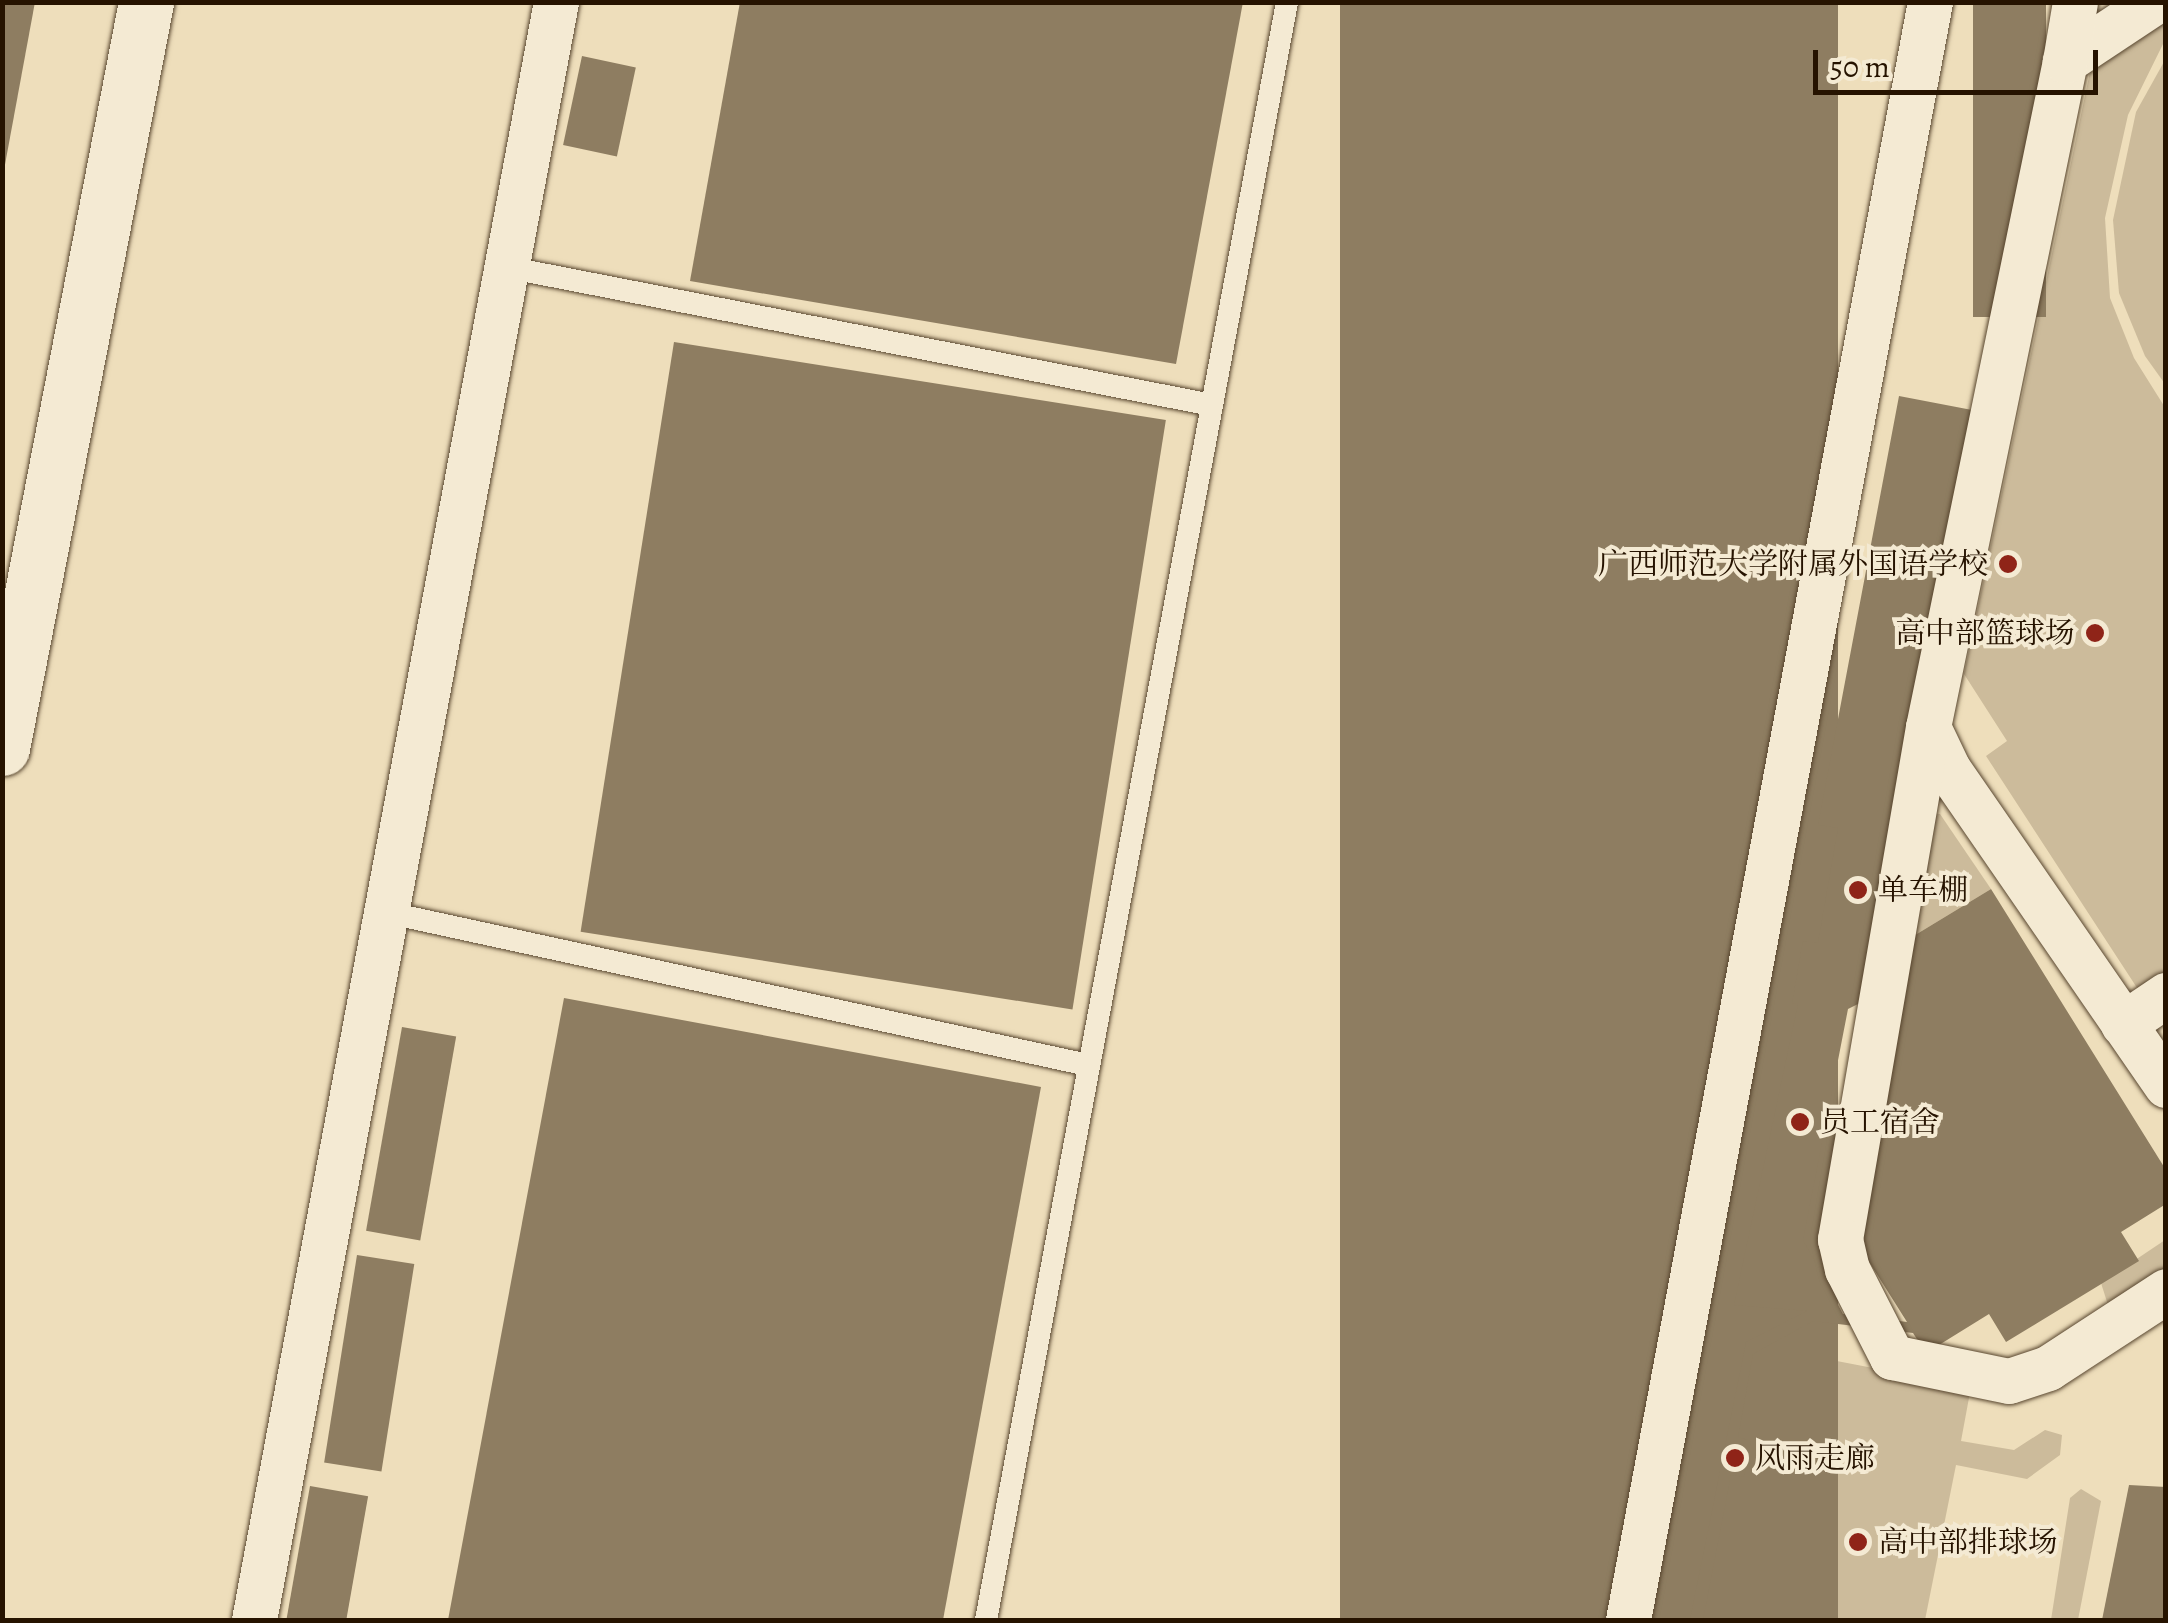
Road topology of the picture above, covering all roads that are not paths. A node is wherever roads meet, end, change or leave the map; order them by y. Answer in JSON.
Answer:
{"nodes":[{"id":1,"x":146,"y":2,"type":"edge"},
{"id":2,"x":556,"y":2,"type":"edge"},
{"id":3,"x":1287,"y":2,"type":"edge"},
{"id":4,"x":1930,"y":2,"type":"edge"},
{"id":5,"x":2075,"y":2,"type":"edge"},
{"id":6,"x":2154,"y":2,"type":"edge"},
{"id":7,"x":2066,"y":61,"type":"junction"},
{"id":8,"x":506,"y":267,"type":"junction"},
{"id":9,"x":1212,"y":404,"type":"junction"},
{"id":10,"x":1928,"y":727,"type":"junction"},
{"id":11,"x":2,"y":748,"type":"edge"},
{"id":12,"x":385,"y":912,"type":"junction"},
{"id":13,"x":2166,"y":995,"type":"edge"},
{"id":14,"x":2123,"y":1024,"type":"junction"},
{"id":15,"x":1088,"y":1065,"type":"junction"},
{"id":16,"x":2166,"y":1086,"type":"edge"},
{"id":17,"x":2166,"y":1290,"type":"edge"},
{"id":18,"x":254,"y":1620,"type":"edge"},
{"id":19,"x":986,"y":1620,"type":"edge"},
{"id":20,"x":1628,"y":1620,"type":"edge"}],
"edges":[{"from":1,"to":11,"type":"street"},
{"from":2,"to":8,"type":"street"},
{"from":3,"to":9,"type":"lane"},
{"from":4,"to":20,"type":"street"},
{"from":5,"to":7,"type":"street"},
{"from":6,"to":7,"type":"street"},
{"from":7,"to":10,"type":"street"},
{"from":8,"to":9,"type":"lane"},
{"from":8,"to":12,"type":"street"},
{"from":9,"to":15,"type":"lane"},
{"from":10,"to":14,"type":"street"},
{"from":10,"to":17,"type":"street"},
{"from":12,"to":15,"type":"lane"},
{"from":12,"to":18,"type":"street"},
{"from":13,"to":14,"type":"street"},
{"from":14,"to":16,"type":"street"},
{"from":15,"to":19,"type":"lane"}]}
